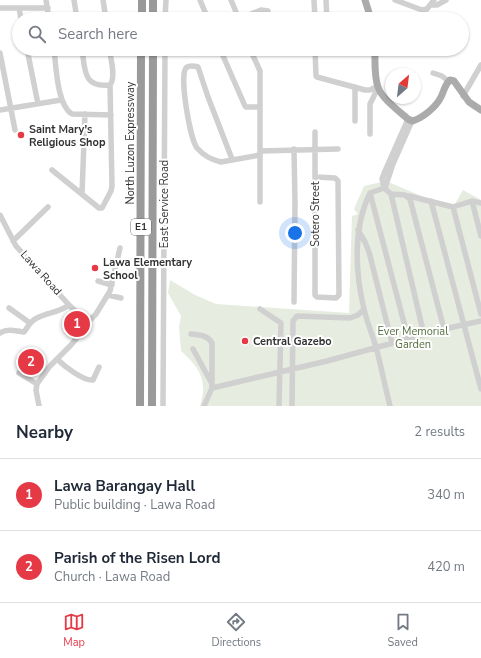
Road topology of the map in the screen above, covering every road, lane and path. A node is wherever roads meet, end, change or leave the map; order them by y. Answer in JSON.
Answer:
{"nodes":[{"id":1,"x":46,"y":0,"type":"edge"},
{"id":2,"x":74,"y":0,"type":"edge"},
{"id":3,"x":103,"y":0,"type":"edge"},
{"id":4,"x":142,"y":0,"type":"edge"},
{"id":5,"x":153,"y":0,"type":"edge"},
{"id":6,"x":166,"y":0,"type":"edge"},
{"id":7,"x":200,"y":0,"type":"edge"},
{"id":8,"x":230,"y":0,"type":"edge"},
{"id":9,"x":314,"y":0,"type":"edge"},
{"id":10,"x":326,"y":0,"type":"edge"},
{"id":11,"x":365,"y":0,"type":"edge"},
{"id":12,"x":394,"y":0,"type":"edge"},
{"id":13,"x":446,"y":0,"type":"edge"},
{"id":14,"x":432,"y":3,"type":"edge"},
{"id":15,"x":0,"y":8,"type":"edge"},
{"id":16,"x":19,"y":8,"type":"junction"},
{"id":17,"x":48,"y":8,"type":"junction"},
{"id":18,"x":268,"y":11,"type":"dead end"},
{"id":19,"x":20,"y":12,"type":"edge"},
{"id":20,"x":48,"y":12,"type":"edge"},
{"id":21,"x":76,"y":12,"type":"edge"},
{"id":22,"x":105,"y":12,"type":"edge"},
{"id":23,"x":142,"y":12,"type":"edge"},
{"id":24,"x":153,"y":12,"type":"edge"},
{"id":25,"x":165,"y":12,"type":"edge"},
{"id":26,"x":205,"y":12,"type":"edge"},
{"id":27,"x":236,"y":12,"type":"edge"},
{"id":28,"x":256,"y":12,"type":"edge"},
{"id":29,"x":315,"y":12,"type":"edge"},
{"id":30,"x":327,"y":12,"type":"edge"},
{"id":31,"x":369,"y":12,"type":"edge"},
{"id":32,"x":0,"y":53,"type":"edge"},
{"id":33,"x":28,"y":56,"type":"edge"},
{"id":34,"x":55,"y":56,"type":"edge"},
{"id":35,"x":83,"y":56,"type":"edge"},
{"id":36,"x":111,"y":56,"type":"edge"},
{"id":37,"x":141,"y":56,"type":"edge"},
{"id":38,"x":153,"y":56,"type":"edge"},
{"id":39,"x":165,"y":56,"type":"edge"},
{"id":40,"x":223,"y":56,"type":"edge"},
{"id":41,"x":253,"y":56,"type":"edge"},
{"id":42,"x":315,"y":56,"type":"edge"},
{"id":43,"x":375,"y":56,"type":"edge"},
{"id":44,"x":481,"y":66,"type":"edge"},
{"id":45,"x":433,"y":73,"type":"dead end"},
{"id":46,"x":448,"y":81,"type":"junction"},
{"id":47,"x":110,"y":85,"type":"junction"},
{"id":48,"x":355,"y":87,"type":"junction"},
{"id":49,"x":378,"y":87,"type":"junction"},
{"id":50,"x":464,"y":96,"type":"junction"},
{"id":51,"x":61,"y":100,"type":"junction"},
{"id":52,"x":38,"y":104,"type":"junction"},
{"id":53,"x":260,"y":107,"type":"junction"},
{"id":54,"x":10,"y":109,"type":"junction"},
{"id":55,"x":0,"y":110,"type":"edge"},
{"id":56,"x":481,"y":110,"type":"edge"},
{"id":57,"x":85,"y":114,"type":"junction"},
{"id":58,"x":111,"y":115,"type":"junction"},
{"id":59,"x":410,"y":120,"type":"junction"},
{"id":60,"x":355,"y":121,"type":"dead end"},
{"id":61,"x":15,"y":130,"type":"dead end"},
{"id":62,"x":315,"y":132,"type":"dead end"},
{"id":63,"x":370,"y":134,"type":"dead end"},
{"id":64,"x":294,"y":149,"type":"junction"},
{"id":65,"x":316,"y":149,"type":"junction"},
{"id":66,"x":338,"y":149,"type":"dead end"},
{"id":67,"x":260,"y":153,"type":"junction"},
{"id":68,"x":232,"y":160,"type":"junction"},
{"id":69,"x":52,"y":170,"type":"dead end"},
{"id":70,"x":316,"y":177,"type":"junction"},
{"id":71,"x":384,"y":188,"type":"junction"},
{"id":72,"x":370,"y":193,"type":"junction"},
{"id":73,"x":82,"y":194,"type":"junction"},
{"id":74,"x":391,"y":194,"type":"junction"},
{"id":75,"x":409,"y":196,"type":"junction"},
{"id":76,"x":431,"y":201,"type":"junction"},
{"id":77,"x":472,"y":201,"type":"junction"},
{"id":78,"x":260,"y":202,"type":"dead end"},
{"id":79,"x":481,"y":203,"type":"edge"},
{"id":80,"x":48,"y":207,"type":"dead end"},
{"id":81,"x":453,"y":207,"type":"junction"},
{"id":82,"x":0,"y":215,"type":"edge"},
{"id":83,"x":358,"y":230,"type":"junction"},
{"id":84,"x":481,"y":236,"type":"edge"},
{"id":85,"x":13,"y":241,"type":"junction"},
{"id":86,"x":120,"y":248,"type":"dead end"},
{"id":87,"x":98,"y":282,"type":"dead end"},
{"id":88,"x":112,"y":285,"type":"junction"},
{"id":89,"x":108,"y":294,"type":"junction"},
{"id":90,"x":121,"y":298,"type":"dead end"},
{"id":91,"x":294,"y":302,"type":"dead end"},
{"id":92,"x":69,"y":305,"type":"junction"},
{"id":93,"x":9,"y":308,"type":"dead end"},
{"id":94,"x":260,"y":309,"type":"dead end"},
{"id":95,"x":364,"y":309,"type":"junction"},
{"id":96,"x":481,"y":314,"type":"edge"},
{"id":97,"x":481,"y":321,"type":"edge"},
{"id":98,"x":30,"y":323,"type":"junction"},
{"id":99,"x":85,"y":325,"type":"junction"},
{"id":100,"x":464,"y":325,"type":"junction"},
{"id":101,"x":444,"y":329,"type":"junction"},
{"id":102,"x":1,"y":330,"type":"edge"},
{"id":103,"x":191,"y":334,"type":"dead end"},
{"id":104,"x":424,"y":335,"type":"junction"},
{"id":105,"x":408,"y":338,"type":"junction"},
{"id":106,"x":392,"y":343,"type":"junction"},
{"id":107,"x":376,"y":348,"type":"junction"},
{"id":108,"x":193,"y":349,"type":"dead end"},
{"id":109,"x":57,"y":359,"type":"junction"},
{"id":110,"x":99,"y":367,"type":"dead end"},
{"id":111,"x":292,"y":369,"type":"junction"},
{"id":112,"x":280,"y":372,"type":"junction"},
{"id":113,"x":19,"y":373,"type":"dead end"},
{"id":114,"x":37,"y":384,"type":"junction"},
{"id":115,"x":212,"y":386,"type":"junction"},
{"id":116,"x":481,"y":389,"type":"edge"},
{"id":117,"x":39,"y":406,"type":"edge"},
{"id":118,"x":140,"y":406,"type":"edge"},
{"id":119,"x":152,"y":406,"type":"edge"},
{"id":120,"x":162,"y":406,"type":"edge"},
{"id":121,"x":204,"y":406,"type":"edge"},
{"id":122,"x":279,"y":406,"type":"edge"},
{"id":123,"x":292,"y":406,"type":"edge"},
{"id":124,"x":390,"y":406,"type":"edge"}],
"edges":[{"from":1,"to":17,"type":"street"},
{"from":2,"to":21,"type":"street"},
{"from":3,"to":22,"type":"street"},
{"from":4,"to":23,"type":"highway"},
{"from":5,"to":24,"type":"highway"},
{"from":6,"to":25,"type":"street"},
{"from":7,"to":26,"type":"street"},
{"from":8,"to":27,"type":"street"},
{"from":9,"to":29,"type":"street"},
{"from":10,"to":30,"type":"street"},
{"from":11,"to":31,"type":"main road"},
{"from":12,"to":14,"type":"street"},
{"from":13,"to":14,"type":"street"},
{"from":15,"to":16,"type":"street"},
{"from":16,"to":17,"type":"street"},
{"from":16,"to":19,"type":"street"},
{"from":17,"to":20,"type":"street"},
{"from":18,"to":28,"type":"street"},
{"from":32,"to":54,"type":"street"},
{"from":33,"to":52,"type":"street"},
{"from":34,"to":51,"type":"street"},
{"from":35,"to":47,"type":"street"},
{"from":36,"to":47,"type":"street"},
{"from":37,"to":118,"type":"highway","name":"North Luzon Expressway","number":"E1"},
{"from":38,"to":119,"type":"highway","name":"North Luzon Expressway","number":"E1"},
{"from":39,"to":120,"type":"street","name":"East Service Road"},
{"from":40,"to":53,"type":"street"},
{"from":41,"to":53,"type":"street"},
{"from":42,"to":48,"type":"street"},
{"from":43,"to":49,"type":"main road"},
{"from":44,"to":50,"type":"street"},
{"from":45,"to":46,"type":"street"},
{"from":46,"to":50,"type":"main road"},
{"from":46,"to":59,"type":"main road"},
{"from":47,"to":58,"type":"street"},
{"from":48,"to":49,"type":"street"},
{"from":48,"to":60,"type":"street"},
{"from":49,"to":59,"type":"main road"},
{"from":49,"to":63,"type":"street"},
{"from":50,"to":56,"type":"main road"},
{"from":51,"to":52,"type":"street"},
{"from":51,"to":57,"type":"street"},
{"from":52,"to":54,"type":"street"},
{"from":53,"to":67,"type":"street"},
{"from":54,"to":55,"type":"street"},
{"from":54,"to":61,"type":"street"},
{"from":57,"to":58,"type":"street"},
{"from":57,"to":73,"type":"street"},
{"from":58,"to":73,"type":"street"},
{"from":59,"to":71,"type":"street"},
{"from":62,"to":65,"type":"street","name":"Sotero Street"},
{"from":64,"to":65,"type":"street"},
{"from":64,"to":67,"type":"street"},
{"from":64,"to":91,"type":"street"},
{"from":65,"to":66,"type":"street"},
{"from":65,"to":70,"type":"street","name":"Sotero Street"},
{"from":67,"to":68,"type":"street"},
{"from":67,"to":78,"type":"street"},
{"from":68,"to":68,"type":"street"},
{"from":69,"to":73,"type":"street"},
{"from":70,"to":70,"type":"street","name":"Sotero Street"},
{"from":71,"to":72,"type":"street"},
{"from":71,"to":74,"type":"street"},
{"from":72,"to":83,"type":"street"},
{"from":72,"to":105,"type":"street"},
{"from":74,"to":75,"type":"street"},
{"from":74,"to":104,"type":"street"},
{"from":75,"to":76,"type":"street"},
{"from":75,"to":101,"type":"street"},
{"from":76,"to":81,"type":"street"},
{"from":76,"to":100,"type":"street"},
{"from":77,"to":79,"type":"street"},
{"from":77,"to":81,"type":"street"},
{"from":77,"to":84,"type":"street"},
{"from":80,"to":85,"type":"street"},
{"from":81,"to":96,"type":"street"},
{"from":82,"to":85,"type":"street","name":"Lawa Road"},
{"from":83,"to":95,"type":"street"},
{"from":83,"to":106,"type":"street"},
{"from":85,"to":92,"type":"street","name":"Lawa Road"},
{"from":86,"to":88,"type":"street"},
{"from":87,"to":88,"type":"street"},
{"from":88,"to":89,"type":"street"},
{"from":89,"to":90,"type":"street"},
{"from":89,"to":99,"type":"street"},
{"from":92,"to":98,"type":"street"},
{"from":92,"to":99,"type":"street","name":"Lawa Road"},
{"from":93,"to":98,"type":"street"},
{"from":94,"to":112,"type":"street"},
{"from":95,"to":107,"type":"street"},
{"from":95,"to":111,"type":"street"},
{"from":97,"to":100,"type":"street"},
{"from":98,"to":102,"type":"street"},
{"from":99,"to":109,"type":"street"},
{"from":100,"to":101,"type":"street"},
{"from":100,"to":116,"type":"street"},
{"from":101,"to":104,"type":"street"},
{"from":103,"to":115,"type":"street"},
{"from":104,"to":105,"type":"street"},
{"from":105,"to":106,"type":"street"},
{"from":106,"to":107,"type":"street"},
{"from":107,"to":111,"type":"street"},
{"from":107,"to":124,"type":"street"},
{"from":108,"to":115,"type":"street"},
{"from":109,"to":110,"type":"street"},
{"from":109,"to":114,"type":"street"},
{"from":111,"to":112,"type":"street"},
{"from":111,"to":123,"type":"street"},
{"from":112,"to":115,"type":"street"},
{"from":112,"to":122,"type":"street"},
{"from":113,"to":114,"type":"street"},
{"from":114,"to":117,"type":"street"},
{"from":115,"to":121,"type":"street"}]}
